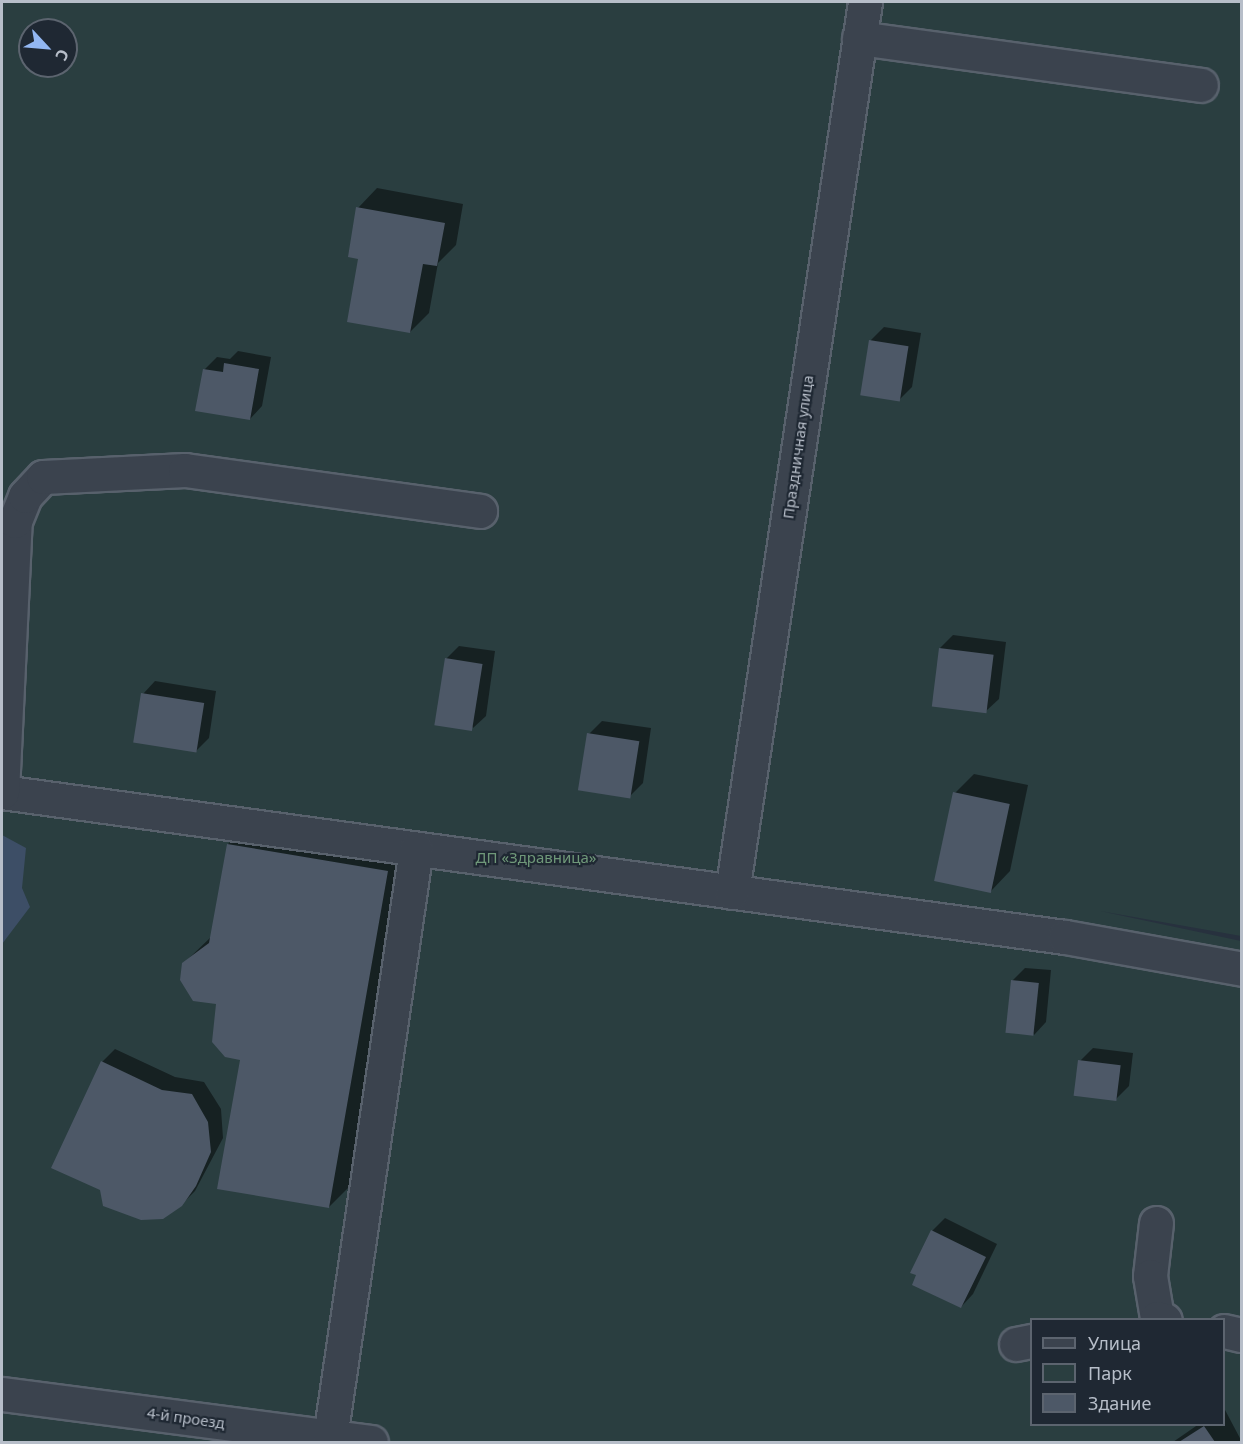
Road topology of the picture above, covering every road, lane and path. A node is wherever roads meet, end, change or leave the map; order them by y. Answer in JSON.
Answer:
{"nodes":[{"id":1,"x":865,"y":2,"type":"edge"},
{"id":2,"x":859,"y":38,"type":"junction"},
{"id":3,"x":1201,"y":85,"type":"dead end"},
{"id":4,"x":480,"y":511,"type":"dead end"},
{"id":5,"x":2,"y":792,"type":"edge"},
{"id":6,"x":416,"y":849,"type":"junction"},
{"id":7,"x":732,"y":892,"type":"junction"},
{"id":8,"x":1242,"y":969,"type":"edge"},
{"id":9,"x":1156,"y":1223,"type":"dead end"},
{"id":10,"x":1157,"y":1318,"type":"edge"},
{"id":11,"x":1225,"y":1331,"type":"edge"},
{"id":12,"x":1242,"y":1335,"type":"edge"},
{"id":13,"x":2,"y":1394,"type":"edge"},
{"id":14,"x":330,"y":1437,"type":"junction"},
{"id":15,"x":371,"y":1443,"type":"edge"}],
"edges":[{"from":1,"to":2,"type":"street","name":"Праздничная улица"},
{"from":2,"to":3,"type":"street"},
{"from":2,"to":7,"type":"street","name":"Праздничная улица"},
{"from":4,"to":5,"type":"street"},
{"from":5,"to":6,"type":"street"},
{"from":6,"to":7,"type":"street"},
{"from":6,"to":14,"type":"street"},
{"from":7,"to":8,"type":"street"},
{"from":9,"to":10,"type":"street"},
{"from":11,"to":12,"type":"street"},
{"from":13,"to":14,"type":"street","name":"4-й проезд"},
{"from":14,"to":15,"type":"street","name":"4-й проезд"}]}
